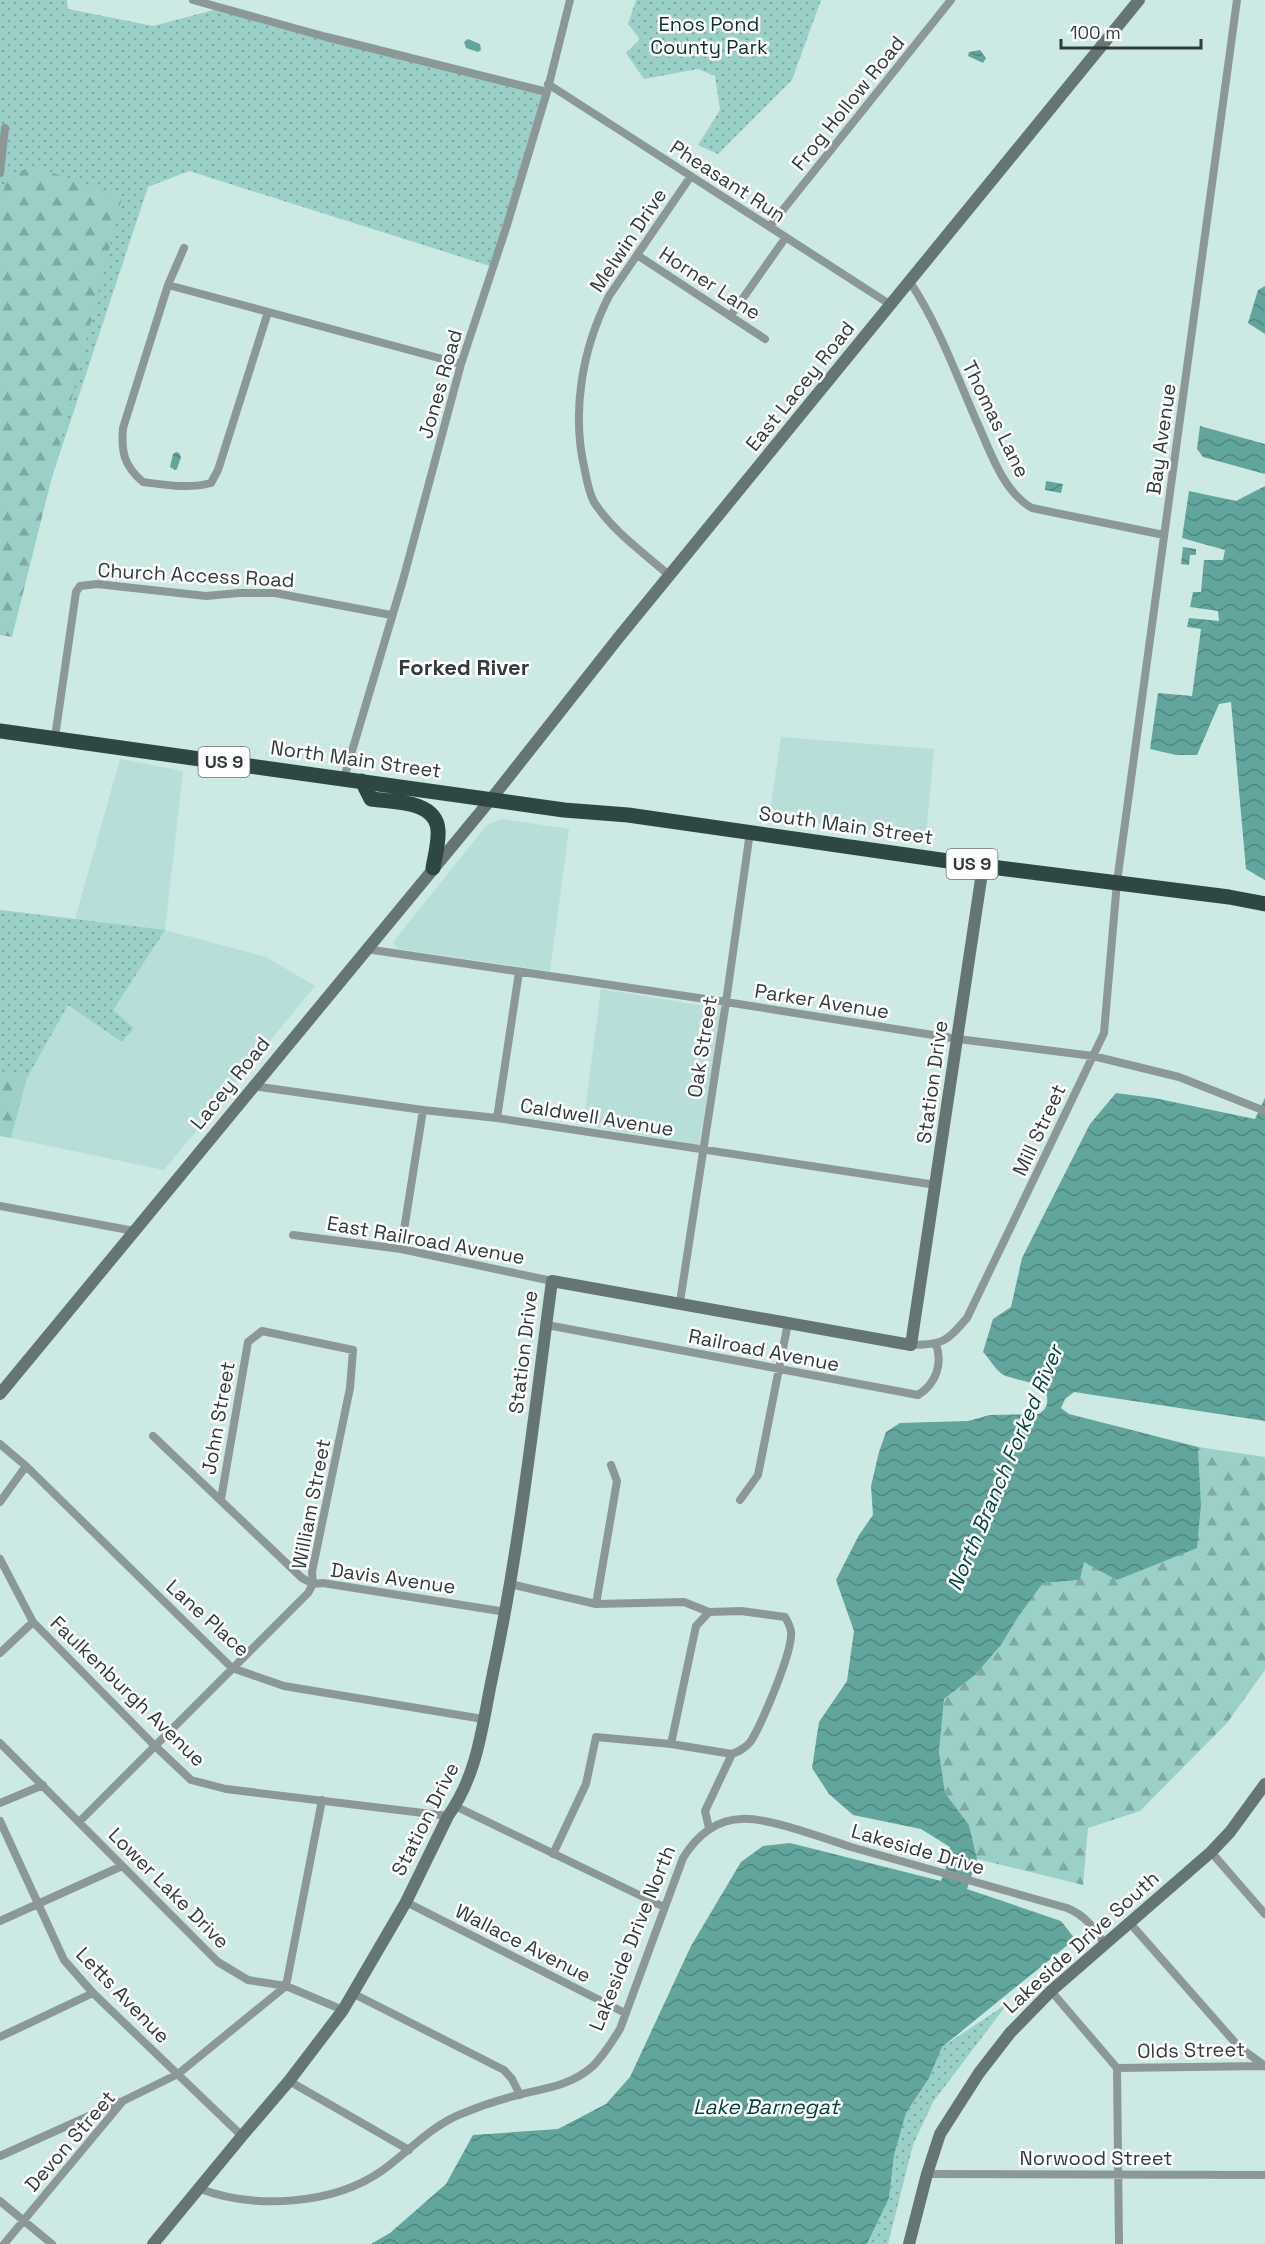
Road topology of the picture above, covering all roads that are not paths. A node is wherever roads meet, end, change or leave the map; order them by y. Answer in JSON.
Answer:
{"nodes":[{"id":1,"x":193,"y":0,"type":"edge"},
{"id":2,"x":570,"y":0,"type":"edge"},
{"id":3,"x":951,"y":0,"type":"edge"},
{"id":4,"x":1139,"y":0,"type":"edge"},
{"id":5,"x":1237,"y":0,"type":"edge"},
{"id":6,"x":547,"y":88,"type":"junction"},
{"id":7,"x":5,"y":128,"type":"dead end"},
{"id":8,"x":0,"y":173,"type":"edge"},
{"id":9,"x":692,"y":176,"type":"junction"},
{"id":10,"x":770,"y":226,"type":"junction"},
{"id":11,"x":786,"y":237,"type":"junction"},
{"id":12,"x":184,"y":248,"type":"dead end"},
{"id":13,"x":637,"y":255,"type":"junction"},
{"id":14,"x":910,"y":282,"type":"junction"},
{"id":15,"x":168,"y":285,"type":"junction"},
{"id":16,"x":891,"y":305,"type":"junction"},
{"id":17,"x":268,"y":312,"type":"junction"},
{"id":18,"x":731,"y":315,"type":"junction"},
{"id":19,"x":765,"y":339,"type":"dead end"},
{"id":20,"x":461,"y":364,"type":"junction"},
{"id":21,"x":1164,"y":535,"type":"junction"},
{"id":22,"x":670,"y":576,"type":"junction"},
{"id":23,"x":391,"y":615,"type":"junction"},
{"id":24,"x":0,"y":730,"type":"edge"},
{"id":25,"x":54,"y":737,"type":"junction"},
{"id":26,"x":344,"y":778,"type":"junction"},
{"id":27,"x":362,"y":781,"type":"junction"},
{"id":28,"x":492,"y":798,"type":"junction"},
{"id":29,"x":750,"y":832,"type":"junction"},
{"id":30,"x":983,"y":866,"type":"junction"},
{"id":31,"x":433,"y":868,"type":"junction"},
{"id":32,"x":1118,"y":882,"type":"junction"},
{"id":33,"x":1265,"y":904,"type":"edge"},
{"id":34,"x":366,"y":949,"type":"junction"},
{"id":35,"x":519,"y":972,"type":"junction"},
{"id":36,"x":726,"y":1002,"type":"junction"},
{"id":37,"x":958,"y":1039,"type":"junction"},
{"id":38,"x":1093,"y":1056,"type":"junction"},
{"id":39,"x":253,"y":1086,"type":"junction"},
{"id":40,"x":423,"y":1110,"type":"junction"},
{"id":41,"x":1262,"y":1110,"type":"edge"},
{"id":42,"x":497,"y":1118,"type":"junction"},
{"id":43,"x":703,"y":1150,"type":"junction"},
{"id":44,"x":936,"y":1185,"type":"junction"},
{"id":45,"x":0,"y":1206,"type":"edge"},
{"id":46,"x":134,"y":1231,"type":"junction"},
{"id":47,"x":293,"y":1234,"type":"dead end"},
{"id":48,"x":401,"y":1249,"type":"junction"},
{"id":49,"x":552,"y":1281,"type":"junction"},
{"id":50,"x":680,"y":1302,"type":"junction"},
{"id":51,"x":788,"y":1323,"type":"junction"},
{"id":52,"x":547,"y":1324,"type":"junction"},
{"id":53,"x":248,"y":1342,"type":"joint"},
{"id":54,"x":936,"y":1344,"type":"junction"},
{"id":55,"x":911,"y":1345,"type":"junction"},
{"id":56,"x":778,"y":1369,"type":"junction"},
{"id":57,"x":0,"y":1394,"type":"edge"},
{"id":58,"x":153,"y":1436,"type":"dead end"},
{"id":59,"x":0,"y":1444,"type":"edge"},
{"id":60,"x":611,"y":1465,"type":"dead end"},
{"id":61,"x":26,"y":1466,"type":"junction"},
{"id":62,"x":221,"y":1499,"type":"junction"},
{"id":63,"x":740,"y":1500,"type":"dead end"},
{"id":64,"x":0,"y":1502,"type":"edge"},
{"id":65,"x":0,"y":1559,"type":"edge"},
{"id":66,"x":313,"y":1584,"type":"junction"},
{"id":67,"x":510,"y":1584,"type":"junction"},
{"id":68,"x":596,"y":1604,"type":"junction"},
{"id":69,"x":506,"y":1612,"type":"junction"},
{"id":70,"x":709,"y":1612,"type":"junction"},
{"id":71,"x":33,"y":1622,"type":"junction"},
{"id":72,"x":0,"y":1653,"type":"edge"},
{"id":73,"x":232,"y":1668,"type":"junction"},
{"id":74,"x":483,"y":1719,"type":"junction"},
{"id":75,"x":0,"y":1743,"type":"edge"},
{"id":76,"x":671,"y":1744,"type":"junction"},
{"id":77,"x":154,"y":1745,"type":"junction"},
{"id":78,"x":732,"y":1754,"type":"junction"},
{"id":79,"x":1265,"y":1784,"type":"edge"},
{"id":80,"x":43,"y":1785,"type":"junction"},
{"id":81,"x":322,"y":1800,"type":"junction"},
{"id":82,"x":0,"y":1803,"type":"edge"},
{"id":83,"x":452,"y":1811,"type":"junction"},
{"id":84,"x":0,"y":1821,"type":"edge"},
{"id":85,"x":79,"y":1822,"type":"junction"},
{"id":86,"x":709,"y":1827,"type":"junction"},
{"id":87,"x":1210,"y":1852,"type":"junction"},
{"id":88,"x":553,"y":1854,"type":"junction"},
{"id":89,"x":122,"y":1866,"type":"junction"},
{"id":90,"x":406,"y":1902,"type":"junction"},
{"id":91,"x":38,"y":1904,"type":"junction"},
{"id":92,"x":664,"y":1907,"type":"junction"},
{"id":93,"x":1265,"y":1914,"type":"edge"},
{"id":94,"x":0,"y":1921,"type":"edge"},
{"id":95,"x":1129,"y":1922,"type":"junction"},
{"id":96,"x":1104,"y":1943,"type":"junction"},
{"id":97,"x":286,"y":1986,"type":"junction"},
{"id":98,"x":1051,"y":1991,"type":"junction"},
{"id":99,"x":93,"y":1993,"type":"junction"},
{"id":100,"x":354,"y":1994,"type":"junction"},
{"id":101,"x":343,"y":2010,"type":"junction"},
{"id":102,"x":625,"y":2013,"type":"junction"},
{"id":103,"x":0,"y":2037,"type":"edge"},
{"id":104,"x":1265,"y":2066,"type":"edge"},
{"id":105,"x":1117,"y":2067,"type":"junction"},
{"id":106,"x":178,"y":2074,"type":"junction"},
{"id":107,"x":289,"y":2081,"type":"junction"},
{"id":108,"x":520,"y":2095,"type":"junction"},
{"id":109,"x":123,"y":2101,"type":"junction"},
{"id":110,"x":242,"y":2136,"type":"junction"},
{"id":111,"x":409,"y":2150,"type":"junction"},
{"id":112,"x":0,"y":2156,"type":"edge"},
{"id":113,"x":927,"y":2174,"type":"junction"},
{"id":114,"x":1118,"y":2174,"type":"junction"},
{"id":115,"x":1265,"y":2175,"type":"edge"},
{"id":116,"x":198,"y":2188,"type":"junction"},
{"id":117,"x":0,"y":2201,"type":"edge"},
{"id":118,"x":24,"y":2221,"type":"junction"},
{"id":119,"x":4,"y":2244,"type":"edge"},
{"id":120,"x":52,"y":2244,"type":"edge"},
{"id":121,"x":153,"y":2244,"type":"edge"},
{"id":122,"x":909,"y":2244,"type":"edge"},
{"id":123,"x":1119,"y":2244,"type":"edge"}],
"edges":[{"from":1,"to":6,"type":"street","name":"Pheasant Run"},
{"from":2,"to":6,"type":"street","name":"Jones Road"},
{"from":3,"to":10,"type":"street","name":"Frog Hollow Road"},
{"from":4,"to":14,"type":"street","name":"East Lacey Road"},
{"from":5,"to":21,"type":"street","name":"Bay Avenue"},
{"from":6,"to":9,"type":"street","name":"Pheasant Run"},
{"from":6,"to":20,"type":"street","name":"Jones Road"},
{"from":7,"to":8,"type":"street"},
{"from":9,"to":10,"type":"street","name":"Pheasant Run"},
{"from":9,"to":13,"type":"street","name":"Melwin Drive"},
{"from":10,"to":11,"type":"street","name":"Pheasant Run"},
{"from":11,"to":16,"type":"street","name":"Pheasant Run"},
{"from":11,"to":18,"type":"street"},
{"from":12,"to":15,"type":"street"},
{"from":13,"to":18,"type":"street","name":"Horner Lane"},
{"from":13,"to":22,"type":"street","name":"Melwin Drive"},
{"from":14,"to":16,"type":"street","name":"East Lacey Road"},
{"from":14,"to":21,"type":"street","name":"Thomas Lane"},
{"from":15,"to":17,"type":"street"},
{"from":15,"to":17,"type":"street"},
{"from":16,"to":22,"type":"street","name":"East Lacey Road"},
{"from":17,"to":20,"type":"street"},
{"from":18,"to":19,"type":"street","name":"Horner Lane"},
{"from":20,"to":23,"type":"street","name":"Jones Road"},
{"from":21,"to":32,"type":"street","name":"Bay Avenue"},
{"from":22,"to":28,"type":"street","name":"East Lacey Road"},
{"from":23,"to":25,"type":"street","name":"Church Access Road"},
{"from":23,"to":26,"type":"street","name":"Jones Road"},
{"from":24,"to":25,"type":"highway","name":"North Main Street","number":"US 9"},
{"from":25,"to":26,"type":"highway","name":"North Main Street","number":"US 9"},
{"from":26,"to":27,"type":"highway","name":"North Main Street","number":"US 9"},
{"from":27,"to":28,"type":"highway","name":"North Main Street","number":"US 9"},
{"from":27,"to":31,"type":"highway"},
{"from":28,"to":29,"type":"highway","name":"South Main Street","number":"US 9"},
{"from":28,"to":31,"type":"street","name":"Lacey Road"},
{"from":29,"to":30,"type":"highway","name":"South Main Street","number":"US 9"},
{"from":29,"to":36,"type":"street","name":"Oak Street"},
{"from":30,"to":32,"type":"highway","name":"South Main Street","number":"US 9"},
{"from":30,"to":37,"type":"street","name":"Station Drive"},
{"from":31,"to":34,"type":"street","name":"Lacey Road"},
{"from":32,"to":33,"type":"highway","name":"South Main Street","number":"US 9"},
{"from":32,"to":38,"type":"street","name":"Mill Street"},
{"from":34,"to":35,"type":"street","name":"Parker Avenue"},
{"from":34,"to":39,"type":"street","name":"Lacey Road"},
{"from":35,"to":36,"type":"street","name":"Parker Avenue"},
{"from":35,"to":42,"type":"street"},
{"from":36,"to":37,"type":"street","name":"Parker Avenue"},
{"from":36,"to":43,"type":"street","name":"Oak Street"},
{"from":37,"to":38,"type":"street","name":"Parker Avenue"},
{"from":37,"to":44,"type":"street","name":"Station Drive"},
{"from":38,"to":41,"type":"street","name":"Parker Avenue"},
{"from":38,"to":54,"type":"street","name":"Mill Street"},
{"from":39,"to":40,"type":"street","name":"Caldwell Avenue"},
{"from":39,"to":46,"type":"street","name":"Lacey Road"},
{"from":40,"to":42,"type":"street","name":"Caldwell Avenue"},
{"from":40,"to":48,"type":"street"},
{"from":42,"to":43,"type":"street","name":"Caldwell Avenue"},
{"from":43,"to":44,"type":"street","name":"Caldwell Avenue"},
{"from":43,"to":50,"type":"street","name":"Oak Street"},
{"from":44,"to":55,"type":"street","name":"Station Drive"},
{"from":45,"to":46,"type":"street"},
{"from":46,"to":57,"type":"street","name":"Lacey Road"},
{"from":47,"to":48,"type":"street","name":"East Railroad Avenue"},
{"from":48,"to":49,"type":"street","name":"East Railroad Avenue"},
{"from":49,"to":50,"type":"street","name":"Station Drive"},
{"from":49,"to":52,"type":"street","name":"Station Drive"},
{"from":50,"to":51,"type":"street","name":"Station Drive"},
{"from":51,"to":55,"type":"street","name":"Station Drive"},
{"from":51,"to":56,"type":"street"},
{"from":52,"to":56,"type":"street","name":"Railroad Avenue"},
{"from":52,"to":67,"type":"street","name":"Station Drive"},
{"from":53,"to":62,"type":"street","name":"John Street"},
{"from":53,"to":66,"type":"street","name":"William Street"},
{"from":54,"to":55,"type":"street"},
{"from":54,"to":56,"type":"street","name":"Railroad Avenue"},
{"from":56,"to":63,"type":"street"},
{"from":58,"to":62,"type":"street","name":"Davis Avenue"},
{"from":59,"to":61,"type":"street","name":"Lane Place"},
{"from":60,"to":68,"type":"street"},
{"from":61,"to":64,"type":"street"},
{"from":61,"to":73,"type":"street","name":"Lane Place"},
{"from":62,"to":66,"type":"street","name":"Davis Avenue"},
{"from":65,"to":71,"type":"street","name":"Faulkenburgh Avenue"},
{"from":66,"to":69,"type":"street","name":"Davis Avenue"},
{"from":66,"to":73,"type":"street","name":"William Street"},
{"from":67,"to":68,"type":"street"},
{"from":67,"to":69,"type":"street","name":"Station Drive"},
{"from":68,"to":70,"type":"street"},
{"from":69,"to":74,"type":"street","name":"Station Drive"},
{"from":70,"to":76,"type":"street"},
{"from":70,"to":78,"type":"street"},
{"from":71,"to":72,"type":"street"},
{"from":71,"to":77,"type":"street","name":"Faulkenburgh Avenue"},
{"from":73,"to":74,"type":"street","name":"Lane Place"},
{"from":73,"to":77,"type":"street","name":"William Street"},
{"from":74,"to":83,"type":"street","name":"Station Drive"},
{"from":75,"to":80,"type":"street","name":"Lower Lake Drive"},
{"from":76,"to":78,"type":"street"},
{"from":76,"to":88,"type":"street"},
{"from":77,"to":81,"type":"street","name":"Faulkenburgh Avenue"},
{"from":77,"to":85,"type":"street","name":"William Street"},
{"from":78,"to":86,"type":"street"},
{"from":79,"to":87,"type":"street","name":"Lakeside Drive South"},
{"from":80,"to":82,"type":"street"},
{"from":80,"to":85,"type":"street","name":"Lower Lake Drive"},
{"from":81,"to":83,"type":"street","name":"Faulkenburgh Avenue"},
{"from":81,"to":97,"type":"street"},
{"from":83,"to":88,"type":"street","name":"Faulkenburgh Avenue"},
{"from":83,"to":90,"type":"street","name":"Station Drive"},
{"from":84,"to":91,"type":"street","name":"Letts Avenue"},
{"from":85,"to":89,"type":"street","name":"Lower Lake Drive"},
{"from":86,"to":92,"type":"street","name":"Lakeside Drive North"},
{"from":86,"to":96,"type":"street","name":"Lakeside Drive"},
{"from":87,"to":93,"type":"street"},
{"from":87,"to":95,"type":"street","name":"Lakeside Drive South"},
{"from":88,"to":92,"type":"street","name":"Faulkenburgh Avenue"},
{"from":89,"to":91,"type":"street"},
{"from":89,"to":97,"type":"street","name":"Lower Lake Drive"},
{"from":90,"to":100,"type":"street","name":"Station Drive"},
{"from":90,"to":102,"type":"street","name":"Wallace Avenue"},
{"from":91,"to":94,"type":"street"},
{"from":91,"to":99,"type":"street","name":"Letts Avenue"},
{"from":92,"to":102,"type":"street","name":"Lakeside Drive North"},
{"from":95,"to":96,"type":"street","name":"Lakeside Drive South"},
{"from":95,"to":104,"type":"street"},
{"from":96,"to":98,"type":"street","name":"Lakeside Drive South"},
{"from":97,"to":101,"type":"street","name":"Lower Lake Drive"},
{"from":97,"to":106,"type":"street","name":"Devon Street"},
{"from":98,"to":105,"type":"street"},
{"from":98,"to":113,"type":"street","name":"Lakeside Drive South"},
{"from":99,"to":103,"type":"street"},
{"from":99,"to":106,"type":"street","name":"Letts Avenue"},
{"from":100,"to":101,"type":"street","name":"Station Drive"},
{"from":100,"to":108,"type":"street"},
{"from":101,"to":107,"type":"street","name":"Station Drive"},
{"from":102,"to":108,"type":"street","name":"Lakeside Drive North"},
{"from":104,"to":105,"type":"street","name":"Olds Street"},
{"from":105,"to":114,"type":"street"},
{"from":106,"to":109,"type":"street","name":"Devon Street"},
{"from":106,"to":110,"type":"street","name":"Letts Avenue"},
{"from":107,"to":110,"type":"street","name":"Station Drive"},
{"from":107,"to":111,"type":"street"},
{"from":108,"to":111,"type":"street","name":"Lakeside Drive North"},
{"from":109,"to":112,"type":"street"},
{"from":109,"to":118,"type":"street","name":"Devon Street"},
{"from":110,"to":116,"type":"street","name":"Station Drive"},
{"from":111,"to":116,"type":"street","name":"Lakeside Drive North"},
{"from":113,"to":114,"type":"street","name":"Norwood Street"},
{"from":113,"to":122,"type":"street","name":"Lakeside Drive South"},
{"from":114,"to":115,"type":"street","name":"Norwood Street"},
{"from":114,"to":123,"type":"street"},
{"from":116,"to":121,"type":"street"},
{"from":117,"to":118,"type":"street"},
{"from":118,"to":119,"type":"street","name":"Devon Street"},
{"from":118,"to":120,"type":"street"}]}
